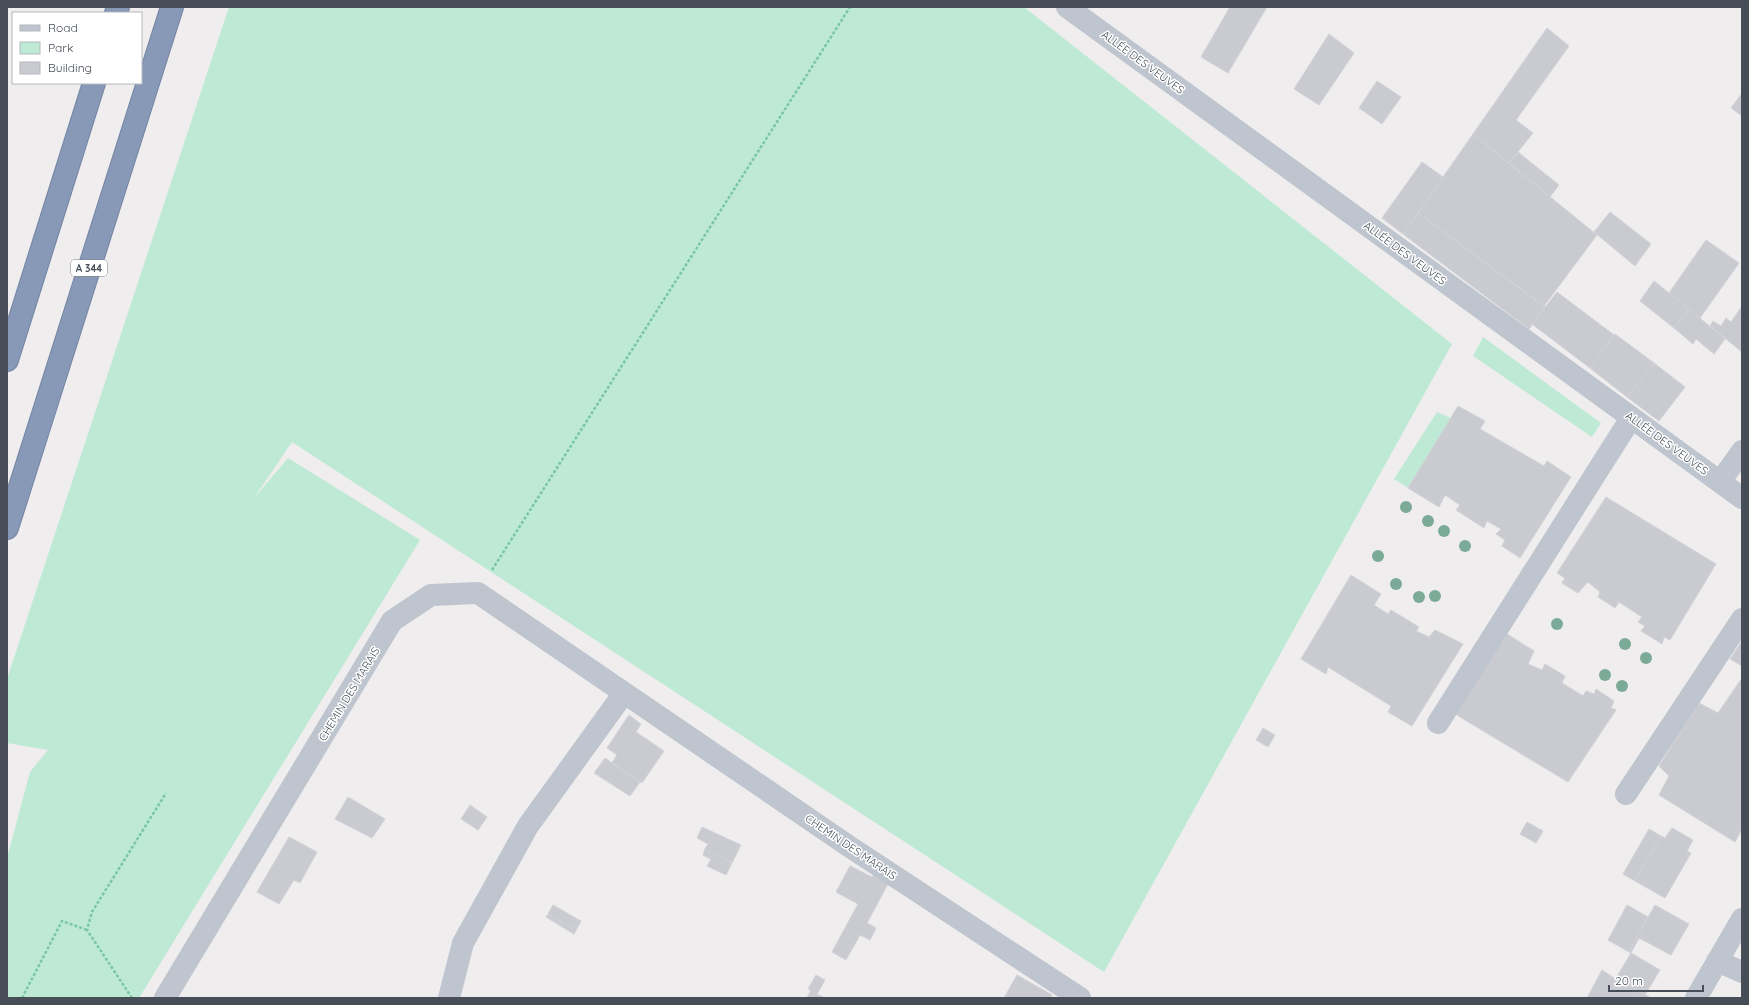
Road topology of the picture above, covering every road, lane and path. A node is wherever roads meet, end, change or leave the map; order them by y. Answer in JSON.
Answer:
{"nodes":[{"id":1,"x":172,"y":7,"type":"edge"},
{"id":2,"x":850,"y":7,"type":"edge"},
{"id":3,"x":1067,"y":7,"type":"edge"},
{"id":4,"x":94,"y":84,"type":"edge"},
{"id":5,"x":7,"y":360,"type":"edge"},
{"id":6,"x":1631,"y":418,"type":"junction"},
{"id":7,"x":1742,"y":451,"type":"edge"},
{"id":8,"x":1720,"y":482,"type":"junction"},
{"id":9,"x":1742,"y":498,"type":"edge"},
{"id":10,"x":7,"y":528,"type":"edge"},
{"id":11,"x":478,"y":593,"type":"junction"},
{"id":12,"x":1742,"y":619,"type":"edge"},
{"id":13,"x":624,"y":693,"type":"junction"},
{"id":14,"x":1438,"y":723,"type":"dead end"},
{"id":15,"x":166,"y":793,"type":"dead end"},
{"id":16,"x":1626,"y":794,"type":"dead end"},
{"id":17,"x":1742,"y":919,"type":"edge"},
{"id":18,"x":87,"y":930,"type":"junction"},
{"id":19,"x":1716,"y":961,"type":"junction"},
{"id":20,"x":1742,"y":972,"type":"edge"},
{"id":21,"x":22,"y":998,"type":"edge"},
{"id":22,"x":132,"y":998,"type":"edge"},
{"id":23,"x":165,"y":998,"type":"edge"},
{"id":24,"x":449,"y":998,"type":"edge"},
{"id":25,"x":1080,"y":998,"type":"edge"},
{"id":26,"x":1696,"y":998,"type":"edge"}],
"edges":[{"from":1,"to":10,"type":"highway","number":"A 344"},
{"from":2,"to":11,"type":"path"},
{"from":3,"to":6,"type":"street","name":"ALLÉE DES VEUVES"},
{"from":4,"to":5,"type":"highway"},
{"from":6,"to":8,"type":"street","name":"ALLÉE DES VEUVES"},
{"from":6,"to":14,"type":"street"},
{"from":7,"to":8,"type":"street"},
{"from":8,"to":9,"type":"street","name":"ALLÉE DES VEUVES"},
{"from":11,"to":13,"type":"street","name":"CHEMIN DES MARAIS"},
{"from":11,"to":23,"type":"street","name":"CHEMIN DES MARAIS"},
{"from":12,"to":16,"type":"street"},
{"from":13,"to":24,"type":"street"},
{"from":13,"to":25,"type":"street","name":"CHEMIN DES MARAIS"},
{"from":15,"to":18,"type":"path"},
{"from":17,"to":19,"type":"street"},
{"from":18,"to":21,"type":"path"},
{"from":18,"to":22,"type":"path"},
{"from":19,"to":20,"type":"street"},
{"from":19,"to":26,"type":"street"}]}
